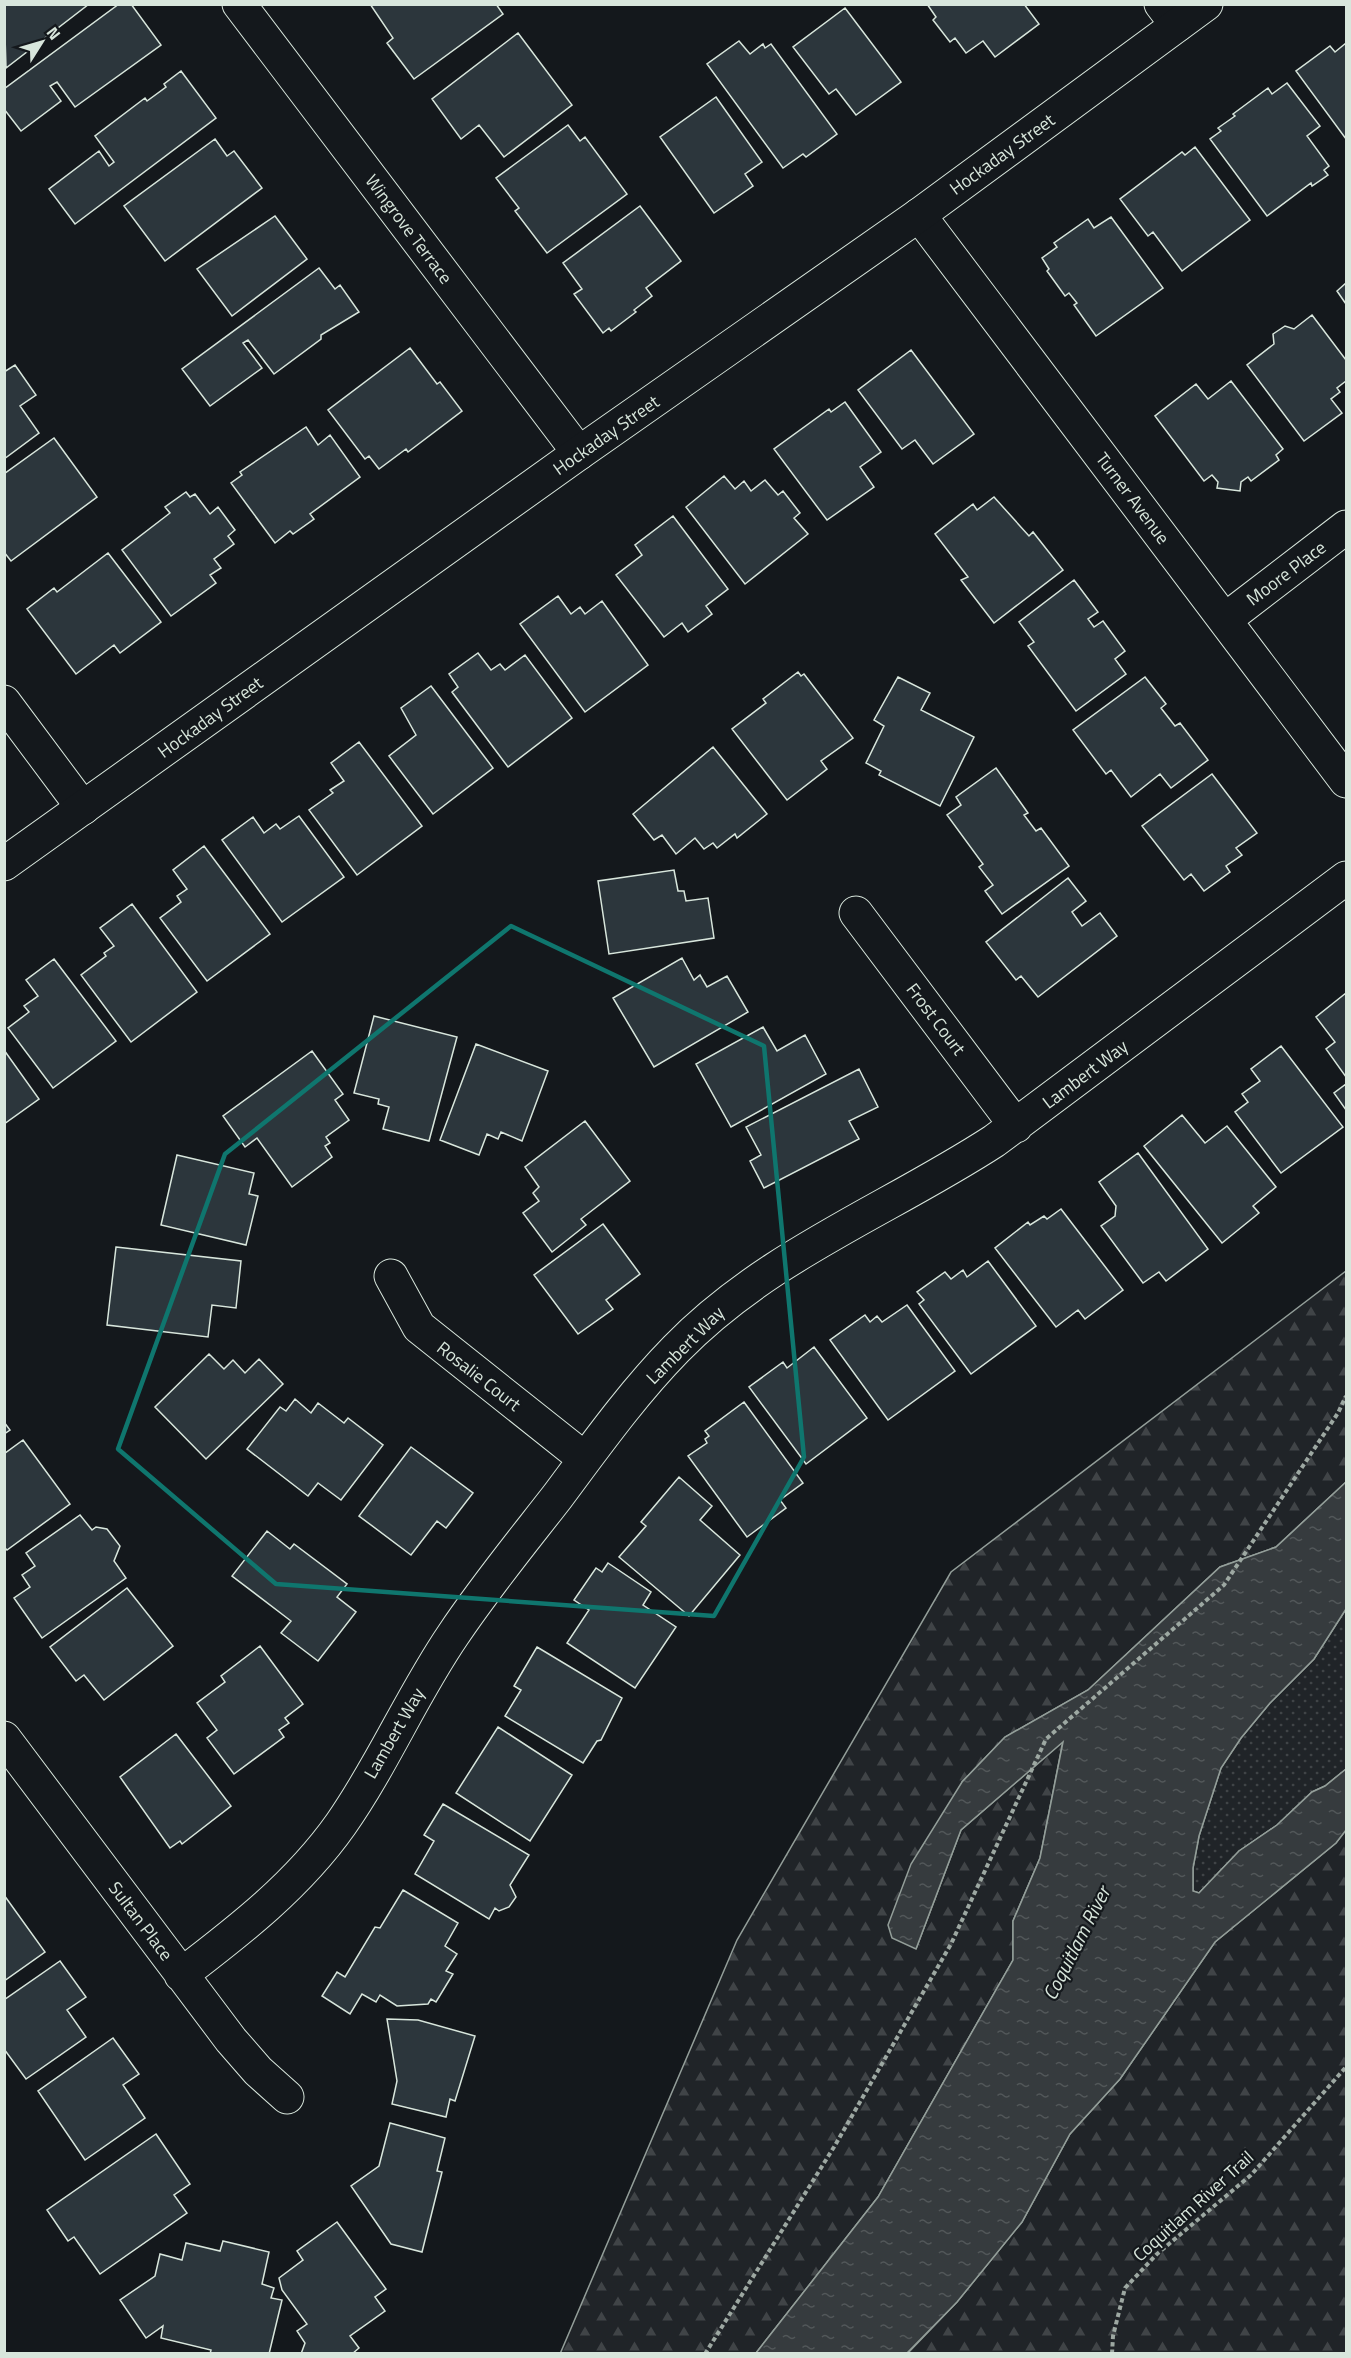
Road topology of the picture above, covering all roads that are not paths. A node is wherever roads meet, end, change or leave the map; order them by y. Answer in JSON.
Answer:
{"nodes":[{"id":1,"x":239,"y":4,"type":"edge"},
{"id":2,"x":1206,"y":4,"type":"edge"},
{"id":3,"x":1169,"y":15,"type":"edge"},
{"id":4,"x":919,"y":215,"type":"junction"},
{"id":5,"x":579,"y":453,"type":"junction"},
{"id":6,"x":1347,"y":527,"type":"edge"},
{"id":7,"x":1226,"y":619,"type":"junction"},
{"id":8,"x":4,"y":702,"type":"edge"},
{"id":9,"x":1347,"y":781,"type":"edge"},
{"id":10,"x":83,"y":808,"type":"junction"},
{"id":11,"x":4,"y":864,"type":"edge"},
{"id":12,"x":1347,"y":878,"type":"edge"},
{"id":13,"x":856,"y":913,"type":"dead end"},
{"id":14,"x":1016,"y":1126,"type":"junction"},
{"id":15,"x":391,"y":1276,"type":"dead end"},
{"id":16,"x":585,"y":1459,"type":"junction"},
{"id":17,"x":4,"y":1738,"type":"edge"},
{"id":18,"x":181,"y":1975,"type":"junction"},
{"id":19,"x":286,"y":2097,"type":"dead end"}],
"edges":[{"from":1,"to":5,"type":"street","name":"Wingrove Terrace"},
{"from":2,"to":3,"type":"street","name":"Hockaday Street"},
{"from":3,"to":4,"type":"street","name":"Hockaday Street"},
{"from":4,"to":5,"type":"street","name":"Hockaday Street"},
{"from":4,"to":7,"type":"street","name":"Turner Avenue"},
{"from":5,"to":10,"type":"street","name":"Hockaday Street"},
{"from":6,"to":7,"type":"street","name":"Moore Place"},
{"from":7,"to":9,"type":"street","name":"Turner Avenue"},
{"from":8,"to":10,"type":"street"},
{"from":10,"to":11,"type":"street","name":"Hockaday Street"},
{"from":12,"to":14,"type":"street","name":"Lambert Way"},
{"from":13,"to":14,"type":"street","name":"Frost Court"},
{"from":14,"to":16,"type":"street","name":"Lambert Way"},
{"from":15,"to":16,"type":"street","name":"Rosalie Court"},
{"from":16,"to":18,"type":"street","name":"Lambert Way"},
{"from":17,"to":18,"type":"street","name":"Sultan Place"},
{"from":18,"to":19,"type":"street","name":"Sultan Place"}]}
